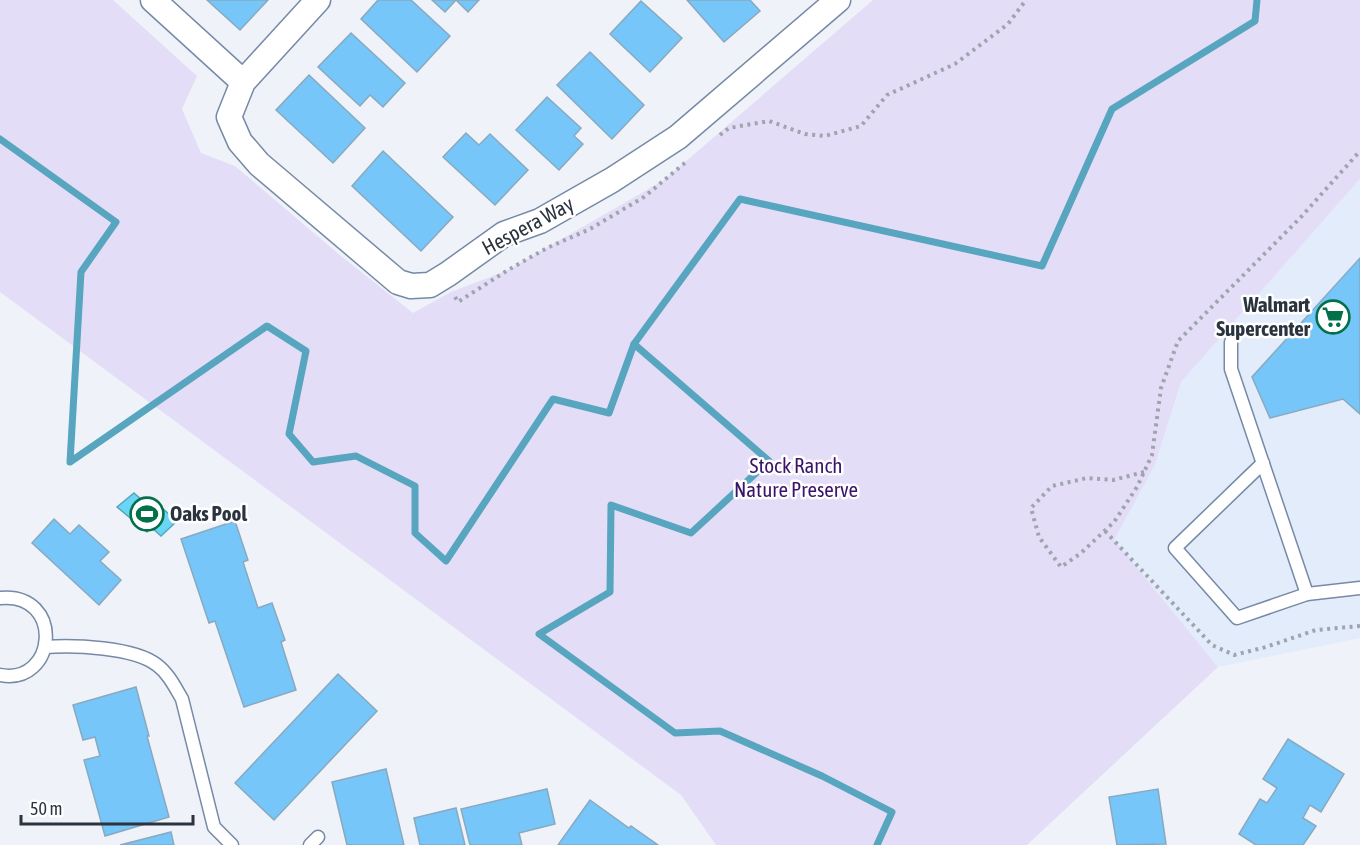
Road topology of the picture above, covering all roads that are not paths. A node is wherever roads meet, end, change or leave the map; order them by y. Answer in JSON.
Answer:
{"nodes":[{"id":1,"x":153,"y":0,"type":"edge"},
{"id":2,"x":318,"y":0,"type":"edge"},
{"id":3,"x":838,"y":0,"type":"edge"},
{"id":4,"x":243,"y":82,"type":"junction"},
{"id":5,"x":1232,"y":342,"type":"dead end"},
{"id":6,"x":1263,"y":463,"type":"junction"},
{"id":7,"x":1360,"y":588,"type":"edge"},
{"id":8,"x":1307,"y":594,"type":"junction"},
{"id":9,"x":0,"y":598,"type":"edge"},
{"id":10,"x":45,"y":647,"type":"junction"},
{"id":11,"x":0,"y":675,"type":"edge"},
{"id":12,"x":232,"y":845,"type":"edge"}],
"edges":[{"from":1,"to":4,"type":"street"},
{"from":2,"to":4,"type":"street"},
{"from":3,"to":4,"type":"street","name":"Hespera Way"},
{"from":5,"to":6,"type":"lane"},
{"from":6,"to":8,"type":"lane"},
{"from":6,"to":8,"type":"lane"},
{"from":7,"to":8,"type":"lane"},
{"from":9,"to":10,"type":"lane"},
{"from":10,"to":11,"type":"lane"},
{"from":10,"to":12,"type":"lane"}]}
